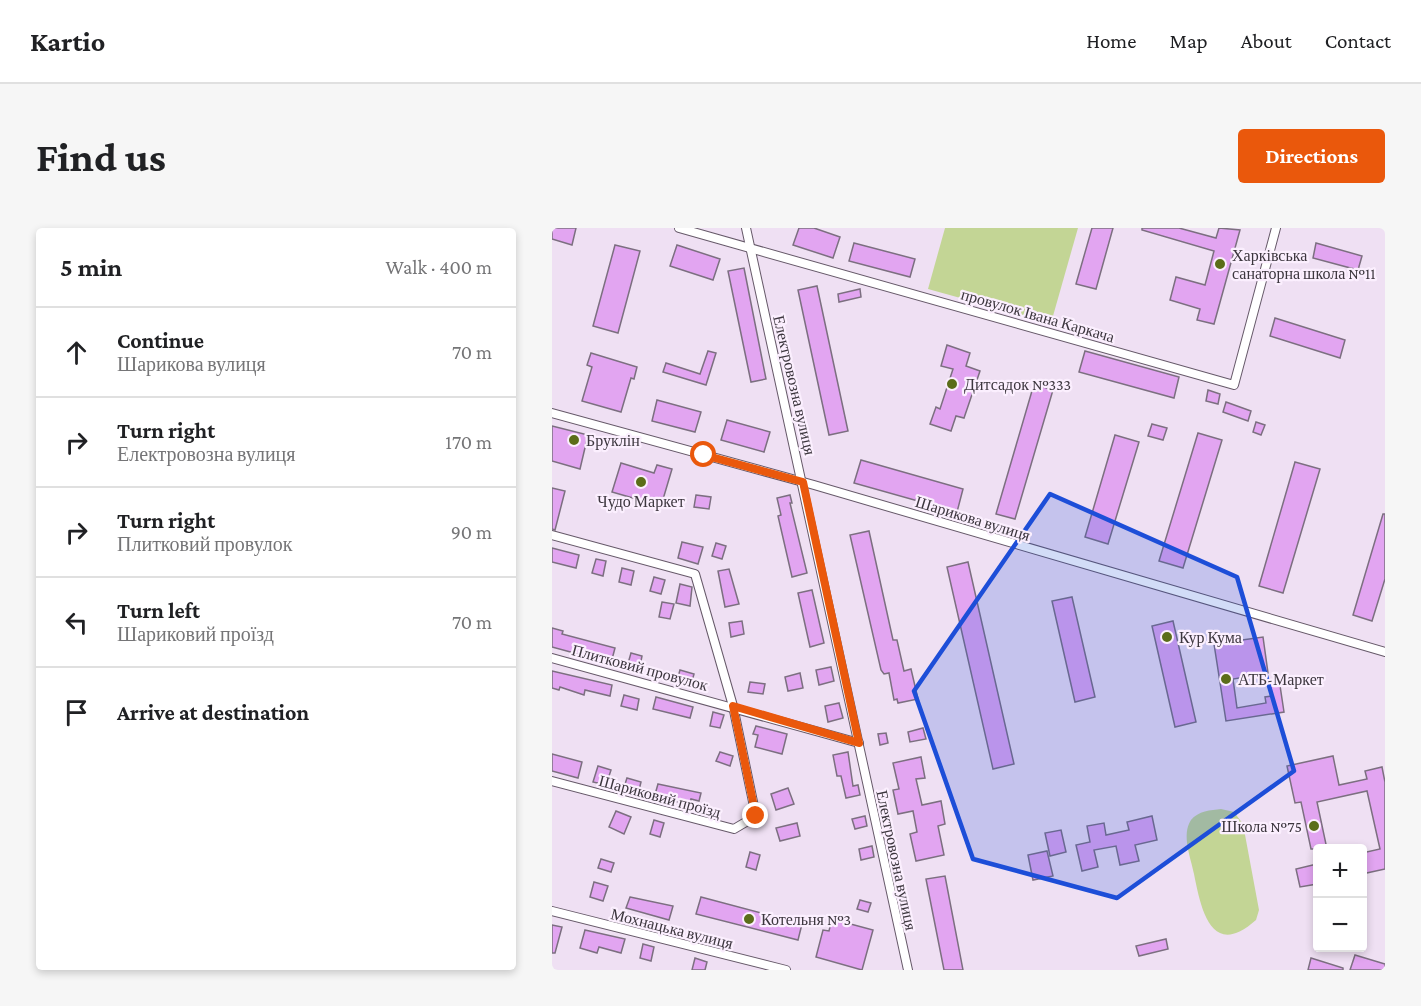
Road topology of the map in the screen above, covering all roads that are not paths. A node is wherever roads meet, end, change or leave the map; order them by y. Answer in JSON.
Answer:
{"nodes":[{"id":1,"x":679,"y":228,"type":"edge"},
{"id":2,"x":746,"y":228,"type":"edge"},
{"id":3,"x":1276,"y":228,"type":"edge"},
{"id":4,"x":750,"y":247,"type":"junction"},
{"id":5,"x":552,"y":413,"type":"edge"},
{"id":6,"x":803,"y":482,"type":"junction"},
{"id":7,"x":552,"y":535,"type":"edge"},
{"id":8,"x":1385,"y":652,"type":"edge"},
{"id":9,"x":552,"y":658,"type":"edge"},
{"id":10,"x":733,"y":706,"type":"junction"},
{"id":11,"x":859,"y":743,"type":"junction"},
{"id":12,"x":552,"y":781,"type":"edge"},
{"id":13,"x":552,"y":911,"type":"edge"},
{"id":14,"x":786,"y":970,"type":"edge"},
{"id":15,"x":908,"y":970,"type":"edge"}],
"edges":[{"from":1,"to":4,"type":"street","name":"провулок Івана Каркача"},
{"from":2,"to":4,"type":"street","name":"Електровозна вулиця"},
{"from":3,"to":4,"type":"street","name":"провулок Івана Каркача"},
{"from":4,"to":6,"type":"street","name":"Електровозна вулиця"},
{"from":5,"to":6,"type":"street","name":"Шарикова вулиця"},
{"from":6,"to":8,"type":"street","name":"Шарикова вулиця"},
{"from":6,"to":11,"type":"street","name":"Електровозна вулиця"},
{"from":7,"to":10,"type":"street","name":"Шариковий проїзд"},
{"from":9,"to":10,"type":"street","name":"Плитковий провулок"},
{"from":10,"to":11,"type":"street","name":"Плитковий провулок"},
{"from":10,"to":12,"type":"street","name":"Шариковий проїзд"},
{"from":11,"to":15,"type":"street","name":"Електровозна вулиця"},
{"from":13,"to":14,"type":"street","name":"Мохнацька вулиця"}]}
